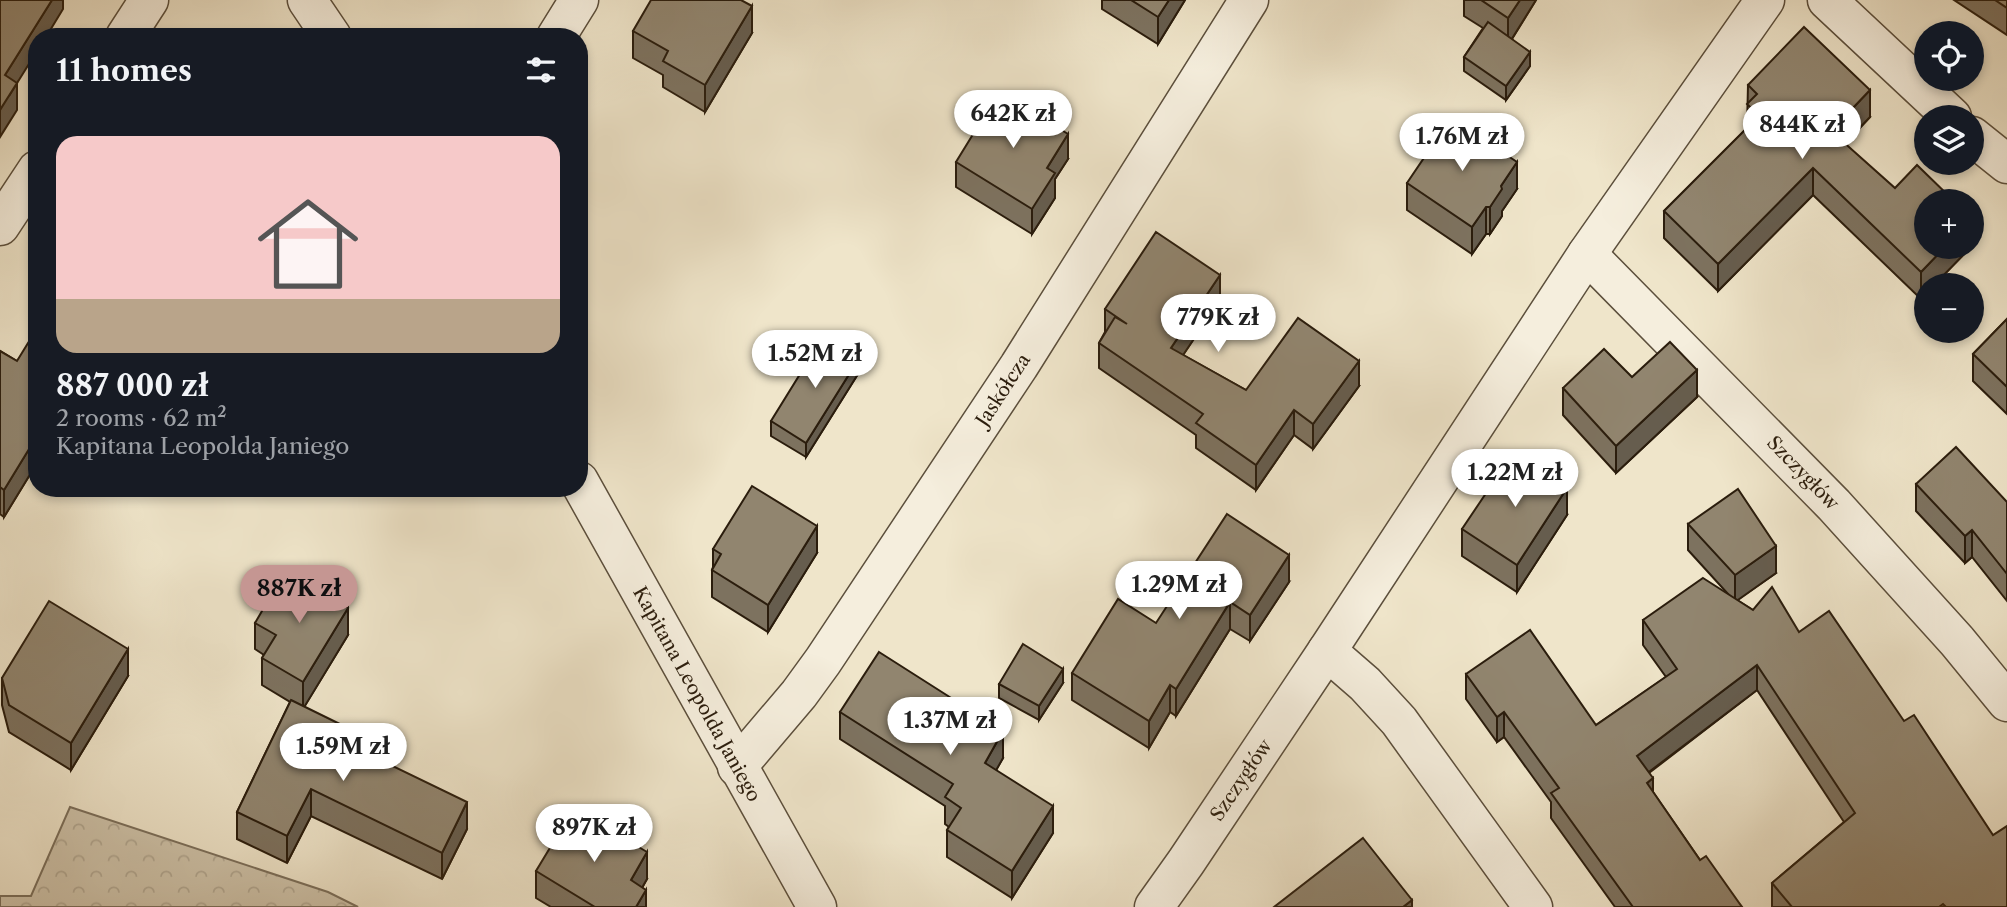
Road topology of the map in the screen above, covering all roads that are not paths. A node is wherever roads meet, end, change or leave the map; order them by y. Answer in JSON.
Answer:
{"nodes":[{"id":1,"x":149,"y":0,"type":"edge"},
{"id":2,"x":307,"y":0,"type":"edge"},
{"id":3,"x":579,"y":0,"type":"edge"},
{"id":4,"x":1250,"y":0,"type":"edge"},
{"id":5,"x":1765,"y":0,"type":"edge"},
{"id":6,"x":1827,"y":0,"type":"edge"},
{"id":7,"x":131,"y":28,"type":"edge"},
{"id":8,"x":326,"y":28,"type":"edge"},
{"id":9,"x":562,"y":28,"type":"edge"},
{"id":10,"x":1939,"y":105,"type":"edge"},
{"id":11,"x":1984,"y":146,"type":"edge"},
{"id":12,"x":2007,"y":164,"type":"edge"},
{"id":13,"x":28,"y":184,"type":"edge"},
{"id":14,"x":0,"y":226,"type":"edge"},
{"id":15,"x":1587,"y":254,"type":"junction"},
{"id":16,"x":588,"y":497,"type":"edge"},
{"id":17,"x":1327,"y":651,"type":"junction"},
{"id":18,"x":2007,"y":702,"type":"edge"},
{"id":19,"x":737,"y":766,"type":"junction"},
{"id":20,"x":817,"y":907,"type":"edge"},
{"id":21,"x":1154,"y":907,"type":"edge"},
{"id":22,"x":1533,"y":907,"type":"edge"}],
"edges":[{"from":1,"to":7,"type":"street"},
{"from":2,"to":8,"type":"street"},
{"from":3,"to":9,"type":"street"},
{"from":4,"to":19,"type":"street","name":"Jaskółcza"},
{"from":5,"to":15,"type":"street","name":"Szczygłów"},
{"from":6,"to":10,"type":"street"},
{"from":11,"to":12,"type":"street"},
{"from":13,"to":14,"type":"street"},
{"from":15,"to":17,"type":"street","name":"Szczygłów"},
{"from":15,"to":18,"type":"street","name":"Szczygłów"},
{"from":16,"to":19,"type":"street","name":"Kapitana Leopolda Janiego"},
{"from":17,"to":21,"type":"street","name":"Szczygłów"},
{"from":17,"to":22,"type":"street"},
{"from":19,"to":20,"type":"street","name":"Kapitana Leopolda Janiego"}]}
